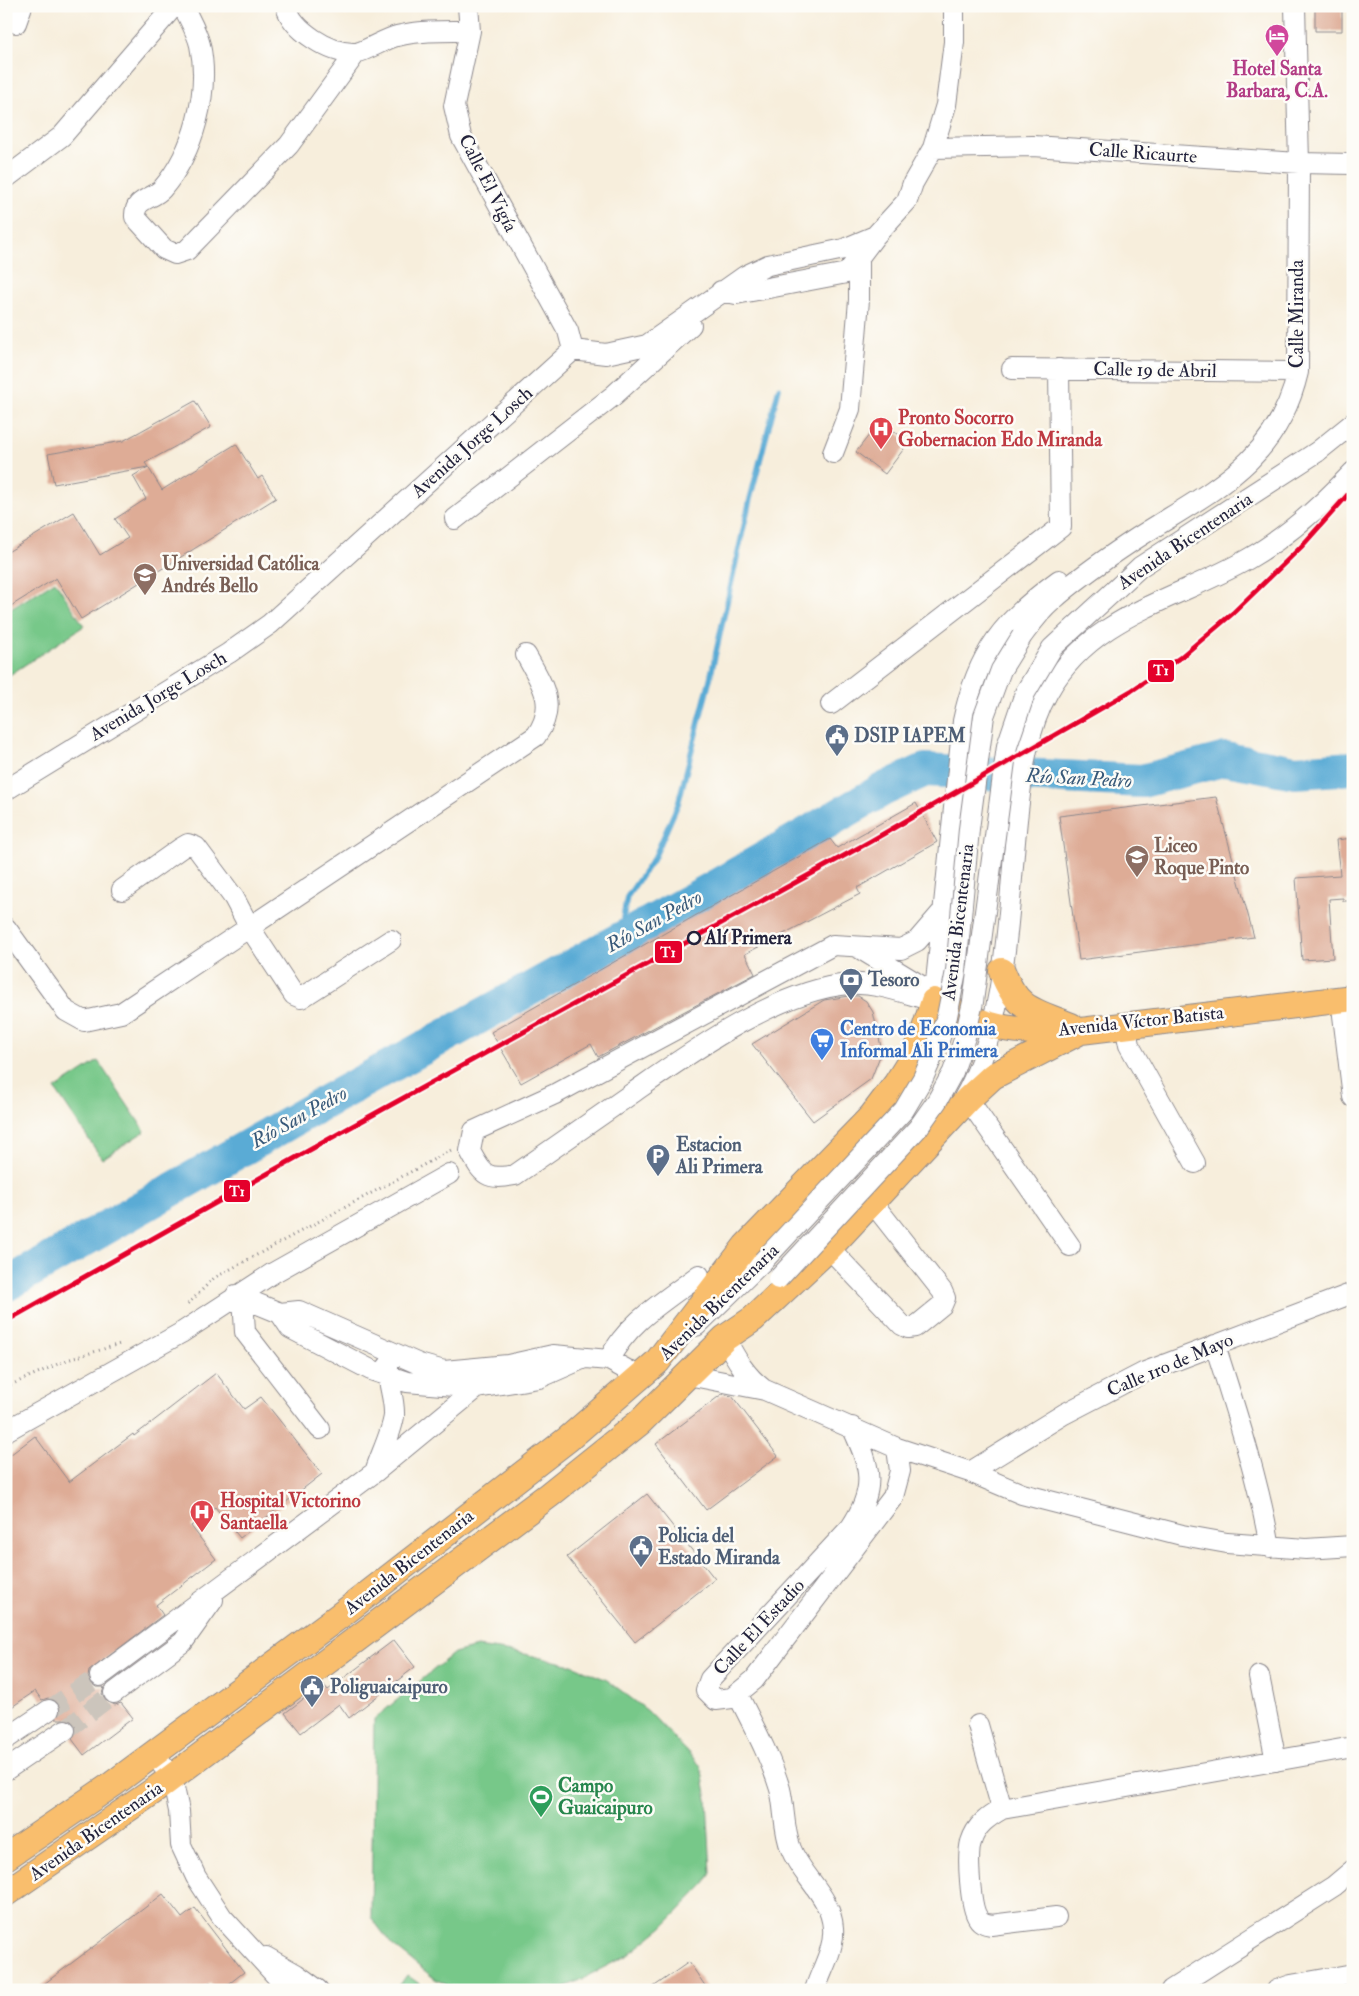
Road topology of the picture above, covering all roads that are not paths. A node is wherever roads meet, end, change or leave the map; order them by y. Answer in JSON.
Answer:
{"nodes":[{"id":1,"x":174,"y":6,"type":"edge"},
{"id":2,"x":183,"y":6,"type":"edge"},
{"id":3,"x":286,"y":6,"type":"edge"},
{"id":4,"x":468,"y":6,"type":"edge"},
{"id":5,"x":954,"y":6,"type":"edge"},
{"id":6,"x":1295,"y":6,"type":"edge"},
{"id":7,"x":470,"y":31,"type":"junction"},
{"id":8,"x":356,"y":53,"type":"junction"},
{"id":9,"x":933,"y":148,"type":"junction"},
{"id":10,"x":1299,"y":164,"type":"junction"},
{"id":11,"x":1353,"y":164,"type":"edge"},
{"id":12,"x":6,"y":178,"type":"edge"},
{"id":13,"x":850,"y":260,"type":"junction"},
{"id":14,"x":716,"y":295,"type":"junction"},
{"id":15,"x":573,"y":350,"type":"junction"},
{"id":16,"x":1012,"y":369,"type":"dead end"},
{"id":17,"x":1059,"y":369,"type":"junction"},
{"id":18,"x":1298,"y":372,"type":"junction"},
{"id":19,"x":1353,"y":423,"type":"edge"},
{"id":20,"x":832,"y":453,"type":"dead end"},
{"id":21,"x":1353,"y":472,"type":"edge"},
{"id":22,"x":455,"y":519,"type":"dead end"},
{"id":23,"x":1129,"y":543,"type":"junction"},
{"id":24,"x":526,"y":656,"type":"dead end"},
{"id":25,"x":831,"y":704,"type":"dead end"},
{"id":26,"x":6,"y":790,"type":"edge"},
{"id":27,"x":122,"y":890,"type":"dead end"},
{"id":28,"x":942,"y":912,"type":"junction"},
{"id":29,"x":6,"y":928,"type":"edge"},
{"id":30,"x":250,"y":928,"type":"junction"},
{"id":31,"x":390,"y":940,"type":"dead end"},
{"id":32,"x":853,"y":945,"type":"junction"},
{"id":33,"x":1002,"y":971,"type":"junction"},
{"id":34,"x":1347,"y":998,"type":"edge"},
{"id":35,"x":934,"y":1001,"type":"junction"},
{"id":36,"x":991,"y":1025,"type":"junction"},
{"id":37,"x":1125,"y":1025,"type":"junction"},
{"id":38,"x":1081,"y":1031,"type":"junction"},
{"id":39,"x":1353,"y":1097,"type":"edge"},
{"id":40,"x":962,"y":1106,"type":"junction"},
{"id":41,"x":1195,"y":1163,"type":"dead end"},
{"id":42,"x":448,"y":1174,"type":"dead end"},
{"id":43,"x":872,"y":1202,"type":"junction"},
{"id":44,"x":1070,"y":1246,"type":"dead end"},
{"id":45,"x":829,"y":1248,"type":"junction"},
{"id":46,"x":699,"y":1275,"type":"dead end"},
{"id":47,"x":1353,"y":1293,"type":"edge"},
{"id":48,"x":240,"y":1296,"type":"junction"},
{"id":49,"x":280,"y":1313,"type":"junction"},
{"id":50,"x":727,"y":1336,"type":"junction"},
{"id":51,"x":1215,"y":1345,"type":"junction"},
{"id":52,"x":390,"y":1350,"type":"junction"},
{"id":53,"x":582,"y":1359,"type":"junction"},
{"id":54,"x":609,"y":1360,"type":"junction"},
{"id":55,"x":648,"y":1369,"type":"junction"},
{"id":56,"x":688,"y":1375,"type":"junction"},
{"id":57,"x":388,"y":1376,"type":"junction"},
{"id":58,"x":478,"y":1388,"type":"junction"},
{"id":59,"x":765,"y":1390,"type":"junction"},
{"id":60,"x":852,"y":1427,"type":"junction"},
{"id":61,"x":320,"y":1430,"type":"dead end"},
{"id":62,"x":6,"y":1431,"type":"edge"},
{"id":63,"x":897,"y":1448,"type":"junction"},
{"id":64,"x":375,"y":1472,"type":"junction"},
{"id":65,"x":970,"y":1472,"type":"junction"},
{"id":66,"x":1353,"y":1546,"type":"edge"},
{"id":67,"x":1270,"y":1547,"type":"junction"},
{"id":68,"x":222,"y":1586,"type":"junction"},
{"id":69,"x":100,"y":1676,"type":"tunnel mouth"},
{"id":70,"x":1259,"y":1676,"type":"dead end"},
{"id":71,"x":114,"y":1693,"type":"tunnel mouth"},
{"id":72,"x":738,"y":1694,"type":"junction"},
{"id":73,"x":49,"y":1710,"type":"tunnel mouth"},
{"id":74,"x":978,"y":1725,"type":"dead end"},
{"id":75,"x":65,"y":1730,"type":"tunnel mouth"},
{"id":76,"x":6,"y":1739,"type":"edge"},
{"id":77,"x":1353,"y":1747,"type":"edge"},
{"id":78,"x":154,"y":1754,"type":"junction"},
{"id":79,"x":1276,"y":1761,"type":"junction"},
{"id":80,"x":6,"y":1770,"type":"edge"},
{"id":81,"x":172,"y":1778,"type":"junction"},
{"id":82,"x":1002,"y":1809,"type":"junction"},
{"id":83,"x":6,"y":1856,"type":"edge"},
{"id":84,"x":1353,"y":1870,"type":"edge"},
{"id":85,"x":6,"y":1893,"type":"edge"},
{"id":86,"x":1056,"y":1917,"type":"dead end"},
{"id":87,"x":255,"y":1952,"type":"junction"},
{"id":88,"x":1353,"y":1974,"type":"edge"},
{"id":89,"x":289,"y":1990,"type":"edge"},
{"id":90,"x":318,"y":1990,"type":"edge"},
{"id":91,"x":815,"y":1990,"type":"edge"},
{"id":92,"x":1171,"y":1990,"type":"edge"},
{"id":93,"x":1277,"y":1990,"type":"edge"}],
"edges":[{"from":1,"to":12,"type":"street"},
{"from":2,"to":8,"type":"street"},
{"from":3,"to":8,"type":"street"},
{"from":4,"to":7,"type":"street","name":"Calle El Vigía"},
{"from":5,"to":9,"type":"street"},
{"from":6,"to":10,"type":"street","name":"Calle Miranda"},
{"from":7,"to":8,"type":"street"},
{"from":7,"to":15,"type":"street","name":"Calle El Vigía"},
{"from":9,"to":10,"type":"street","name":"Calle Ricaurte"},
{"from":9,"to":13,"type":"street"},
{"from":10,"to":11,"type":"street","name":"Calle Ricaurte"},
{"from":10,"to":18,"type":"street","name":"Calle Miranda"},
{"from":13,"to":14,"type":"street"},
{"from":13,"to":14,"type":"street"},
{"from":13,"to":20,"type":"street"},
{"from":14,"to":15,"type":"street"},
{"from":14,"to":22,"type":"street"},
{"from":15,"to":26,"type":"street","name":"Avenida Jorge Losch"},
{"from":16,"to":17,"type":"street","name":"Calle 19 de Abril"},
{"from":17,"to":18,"type":"street","name":"Calle 19 de Abril"},
{"from":17,"to":25,"type":"street"},
{"from":18,"to":23,"type":"street","name":"Calle Miranda"},
{"from":19,"to":50,"type":"street","name":"Avenida Bicentenaria","bridge":true},
{"from":21,"to":33,"type":"street"},
{"from":23,"to":28,"type":"street"},
{"from":23,"to":55,"type":"street","name":"Avenida Bicentenaria","bridge":true},
{"from":24,"to":30,"type":"street"},
{"from":27,"to":30,"type":"street"},
{"from":28,"to":32,"type":"street"},
{"from":28,"to":35,"type":"street"},
{"from":29,"to":30,"type":"street"},
{"from":30,"to":31,"type":"street"},
{"from":32,"to":35,"type":"street"},
{"from":32,"to":35,"type":"street"},
{"from":33,"to":36,"type":"street"},
{"from":33,"to":38,"type":"main road"},
{"from":34,"to":37,"type":"main road","name":"Avenida Víctor Batista"},
{"from":34,"to":39,"type":"street"},
{"from":35,"to":36,"type":"main road","name":"Avenida Víctor Batista"},
{"from":35,"to":55,"type":"main road"},
{"from":36,"to":38,"type":"main road","name":"Avenida Víctor Batista"},
{"from":36,"to":40,"type":"street"},
{"from":37,"to":38,"type":"main road","name":"Avenida Víctor Batista"},
{"from":37,"to":41,"type":"street"},
{"from":38,"to":40,"type":"main road"},
{"from":40,"to":43,"type":"main road"},
{"from":40,"to":44,"type":"street"},
{"from":42,"to":48,"type":"street"},
{"from":43,"to":45,"type":"main road"},
{"from":43,"to":45,"type":"street"},
{"from":45,"to":50,"type":"main road"},
{"from":46,"to":54,"type":"street"},
{"from":47,"to":51,"type":"street","name":"Calle 1ro de Mayo"},
{"from":48,"to":49,"type":"street"},
{"from":48,"to":61,"type":"street"},
{"from":48,"to":62,"type":"street"},
{"from":49,"to":52,"type":"street"},
{"from":49,"to":57,"type":"street"},
{"from":50,"to":56,"type":"main road","name":"Avenida Bicentenaria"},
{"from":50,"to":59,"type":"street"},
{"from":51,"to":65,"type":"street","name":"Calle 1ro de Mayo"},
{"from":51,"to":67,"type":"street"},
{"from":52,"to":53,"type":"street"},
{"from":52,"to":57,"type":"street"},
{"from":53,"to":54,"type":"street"},
{"from":53,"to":58,"type":"street"},
{"from":54,"to":55,"type":"street"},
{"from":55,"to":78,"type":"main road","name":"Avenida Bicentenaria"},
{"from":56,"to":59,"type":"street"},
{"from":56,"to":81,"type":"main road","name":"Avenida Bicentenaria"},
{"from":57,"to":58,"type":"street"},
{"from":57,"to":64,"type":"street"},
{"from":58,"to":64,"type":"street"},
{"from":59,"to":60,"type":"street"},
{"from":60,"to":63,"type":"street"},
{"from":60,"to":72,"type":"street","name":"Calle El Estadio"},
{"from":63,"to":65,"type":"street"},
{"from":63,"to":72,"type":"street","name":"Calle El Estadio"},
{"from":64,"to":68,"type":"street"},
{"from":65,"to":67,"type":"street"},
{"from":66,"to":67,"type":"street"},
{"from":68,"to":69,"type":"street"},
{"from":68,"to":71,"type":"street"},
{"from":70,"to":79,"type":"street"},
{"from":72,"to":91,"type":"street"},
{"from":73,"to":76,"type":"street"},
{"from":74,"to":82,"type":"street"},
{"from":75,"to":80,"type":"street"},
{"from":77,"to":79,"type":"street"},
{"from":78,"to":81,"type":"street"},
{"from":78,"to":83,"type":"main road","name":"Avenida Bicentenaria"},
{"from":79,"to":82,"type":"street"},
{"from":81,"to":85,"type":"main road","name":"Avenida Bicentenaria"},
{"from":81,"to":87,"type":"street"},
{"from":82,"to":86,"type":"street"},
{"from":84,"to":92,"type":"street"},
{"from":87,"to":89,"type":"street"},
{"from":87,"to":90,"type":"street"},
{"from":88,"to":93,"type":"street"}]}
